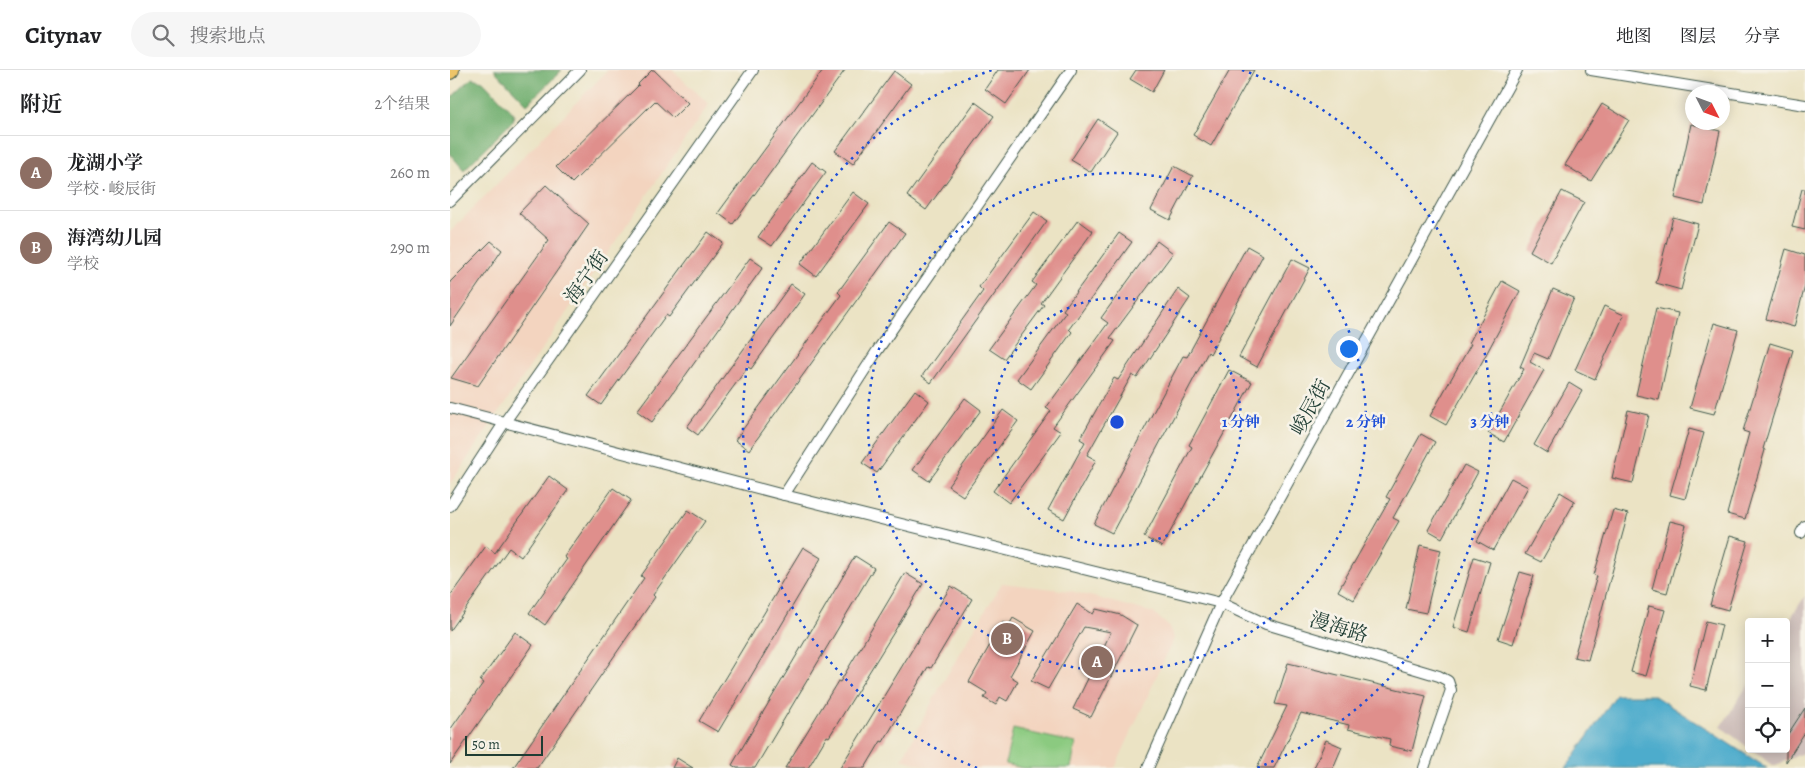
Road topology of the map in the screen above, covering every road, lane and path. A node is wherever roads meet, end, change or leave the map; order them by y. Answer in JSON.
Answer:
{"nodes":[{"id":1,"x":580,"y":70,"type":"edge"},
{"id":2,"x":753,"y":70,"type":"edge"},
{"id":3,"x":1071,"y":70,"type":"edge"},
{"id":4,"x":1517,"y":70,"type":"edge"},
{"id":5,"x":1591,"y":70,"type":"edge"},
{"id":6,"x":1805,"y":105,"type":"edge"},
{"id":7,"x":450,"y":201,"type":"edge"},
{"id":8,"x":450,"y":408,"type":"edge"},
{"id":9,"x":504,"y":424,"type":"junction"},
{"id":10,"x":784,"y":495,"type":"junction"},
{"id":11,"x":450,"y":506,"type":"edge"},
{"id":12,"x":1221,"y":603,"type":"junction"},
{"id":13,"x":1148,"y":768,"type":"edge"},
{"id":14,"x":1424,"y":768,"type":"edge"}],
"edges":[{"from":1,"to":7,"type":"street"},
{"from":2,"to":9,"type":"street","name":"海宁街"},
{"from":3,"to":10,"type":"street"},
{"from":4,"to":12,"type":"street","name":"峻辰街"},
{"from":5,"to":6,"type":"street"},
{"from":8,"to":9,"type":"street","name":"漫海路"},
{"from":9,"to":10,"type":"street","name":"漫海路"},
{"from":9,"to":11,"type":"street","name":"海宁街"},
{"from":10,"to":12,"type":"street","name":"漫海路"},
{"from":12,"to":13,"type":"street","name":"峻辰街"},
{"from":12,"to":14,"type":"street","name":"漫海路"}]}
